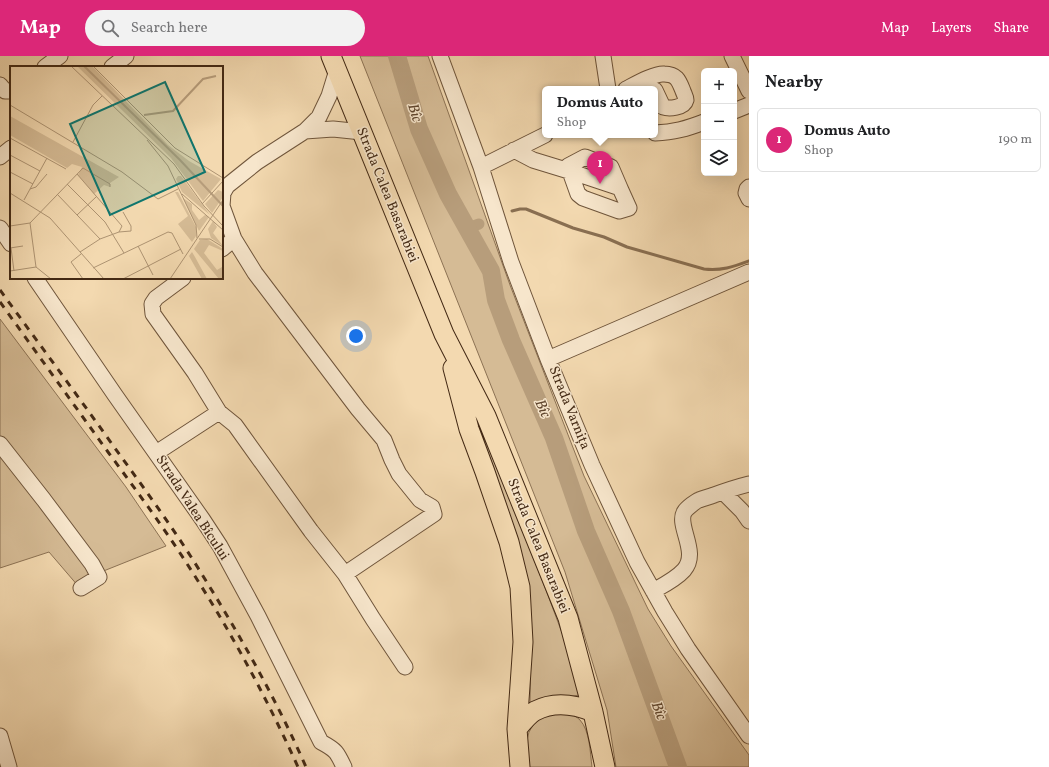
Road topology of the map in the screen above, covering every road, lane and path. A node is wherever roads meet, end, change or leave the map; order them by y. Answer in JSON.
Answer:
{"nodes":[{"id":1,"x":60,"y":56,"type":"edge"},
{"id":2,"x":126,"y":56,"type":"edge"},
{"id":3,"x":440,"y":56,"type":"edge"},
{"id":4,"x":603,"y":56,"type":"edge"},
{"id":5,"x":732,"y":56,"type":"edge"},
{"id":6,"x":334,"y":63,"type":"edge"},
{"id":7,"x":46,"y":66,"type":"edge"},
{"id":8,"x":113,"y":66,"type":"edge"},
{"id":9,"x":0,"y":85,"type":"edge"},
{"id":10,"x":608,"y":86,"type":"edge"},
{"id":11,"x":10,"y":91,"type":"edge"},
{"id":12,"x":749,"y":92,"type":"edge"},
{"id":13,"x":749,"y":105,"type":"edge"},
{"id":14,"x":737,"y":110,"type":"edge"},
{"id":15,"x":701,"y":123,"type":"edge"},
{"id":16,"x":305,"y":131,"type":"junction"},
{"id":17,"x":362,"y":132,"type":"junction"},
{"id":18,"x":658,"y":133,"type":"edge"},
{"id":19,"x":542,"y":136,"type":"edge"},
{"id":20,"x":10,"y":149,"type":"edge"},
{"id":21,"x":514,"y":150,"type":"junction"},
{"id":22,"x":0,"y":157,"type":"edge"},
{"id":23,"x":481,"y":167,"type":"junction"},
{"id":24,"x":569,"y":171,"type":"junction"},
{"id":25,"x":749,"y":187,"type":"edge"},
{"id":26,"x":223,"y":193,"type":"edge"},
{"id":27,"x":749,"y":199,"type":"edge"},
{"id":28,"x":223,"y":209,"type":"edge"},
{"id":29,"x":0,"y":228,"type":"edge"},
{"id":30,"x":234,"y":239,"type":"junction"},
{"id":31,"x":10,"y":243,"type":"edge"},
{"id":32,"x":223,"y":247,"type":"edge"},
{"id":33,"x":749,"y":272,"type":"edge"},
{"id":34,"x":36,"y":279,"type":"edge"},
{"id":35,"x":182,"y":279,"type":"edge"},
{"id":36,"x":444,"y":334,"type":"junction"},
{"id":37,"x":548,"y":358,"type":"junction"},
{"id":38,"x":219,"y":412,"type":"junction"},
{"id":39,"x":0,"y":444,"type":"edge"},
{"id":40,"x":156,"y":453,"type":"junction"},
{"id":41,"x":749,"y":484,"type":"edge"},
{"id":42,"x":723,"y":492,"type":"junction"},
{"id":43,"x":749,"y":521,"type":"edge"},
{"id":44,"x":345,"y":574,"type":"junction"},
{"id":45,"x":81,"y":588,"type":"dead end"},
{"id":46,"x":653,"y":591,"type":"junction"},
{"id":47,"x":405,"y":667,"type":"dead end"},
{"id":48,"x":593,"y":712,"type":"junction"},
{"id":49,"x":517,"y":729,"type":"junction"},
{"id":50,"x":0,"y":736,"type":"edge"},
{"id":51,"x":749,"y":736,"type":"edge"},
{"id":52,"x":9,"y":767,"type":"edge"},
{"id":53,"x":344,"y":767,"type":"edge"},
{"id":54,"x":520,"y":767,"type":"edge"},
{"id":55,"x":605,"y":767,"type":"edge"}],
"edges":[{"from":1,"to":7,"type":"street"},
{"from":2,"to":8,"type":"street"},
{"from":3,"to":23,"type":"street","name":"Strada Varnița"},
{"from":4,"to":10,"type":"street"},
{"from":5,"to":12,"type":"street"},
{"from":6,"to":16,"type":"street"},
{"from":6,"to":17,"type":"main road","name":"Strada Calea Basarabiei"},
{"from":9,"to":11,"type":"street"},
{"from":13,"to":14,"type":"street"},
{"from":15,"to":18,"type":"street"},
{"from":16,"to":17,"type":"street"},
{"from":16,"to":26,"type":"street"},
{"from":17,"to":36,"type":"main road","name":"Strada Calea Basarabiei"},
{"from":19,"to":21,"type":"street"},
{"from":20,"to":22,"type":"street"},
{"from":21,"to":23,"type":"street"},
{"from":21,"to":24,"type":"street"},
{"from":23,"to":37,"type":"street","name":"Strada Varnița"},
{"from":24,"to":24,"type":"street"},
{"from":25,"to":27,"type":"street"},
{"from":28,"to":30,"type":"street"},
{"from":29,"to":31,"type":"street"},
{"from":30,"to":32,"type":"street"},
{"from":30,"to":44,"type":"street"},
{"from":33,"to":37,"type":"street"},
{"from":34,"to":40,"type":"street","name":"Strada Valea Bîcului"},
{"from":35,"to":38,"type":"street"},
{"from":36,"to":48,"type":"main road","name":"Strada Calea Basarabiei"},
{"from":36,"to":49,"type":"main road","name":"Strada Calea Basarabiei"},
{"from":37,"to":46,"type":"street","name":"Strada Varnița"},
{"from":38,"to":40,"type":"street"},
{"from":38,"to":44,"type":"street"},
{"from":39,"to":45,"type":"street"},
{"from":40,"to":53,"type":"street","name":"Strada Valea Bîcului"},
{"from":41,"to":42,"type":"street"},
{"from":42,"to":43,"type":"street"},
{"from":42,"to":46,"type":"street"},
{"from":44,"to":47,"type":"street"},
{"from":46,"to":51,"type":"street","name":"Strada Varnița"},
{"from":48,"to":49,"type":"main road"},
{"from":48,"to":55,"type":"main road","name":"Strada Calea Basarabiei"},
{"from":49,"to":54,"type":"main road","name":"Strada Calea Basarabiei"},
{"from":50,"to":52,"type":"street"}]}
